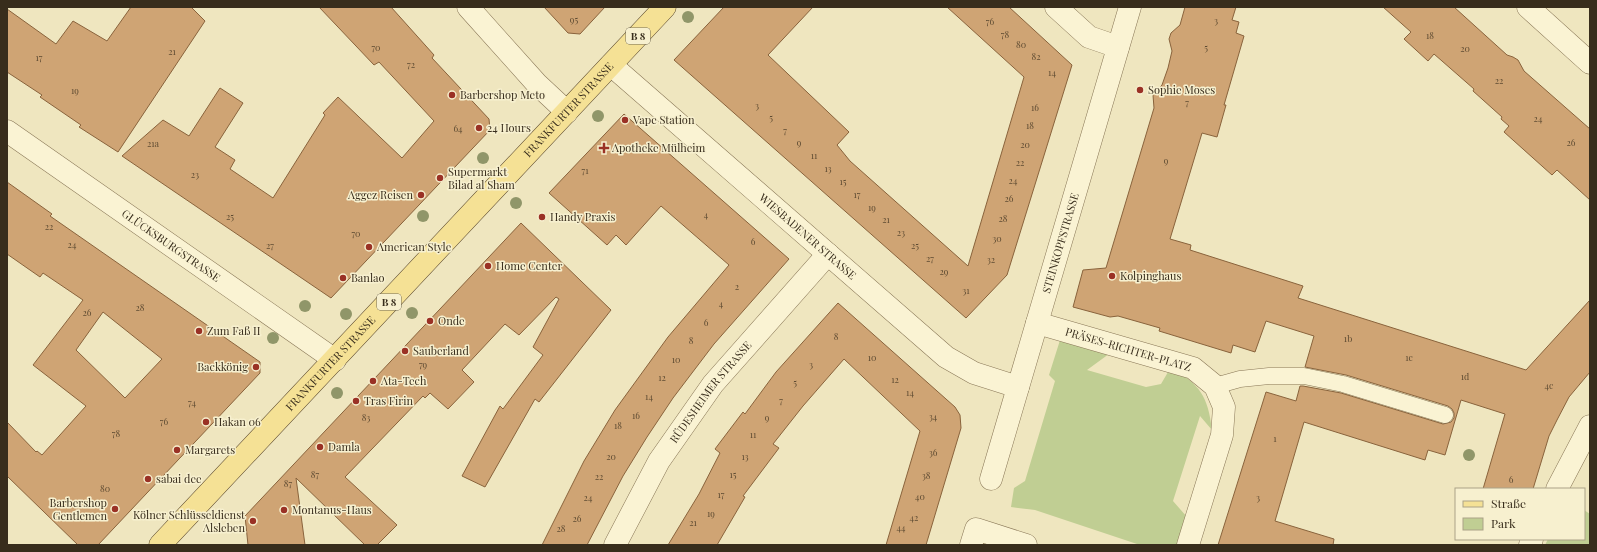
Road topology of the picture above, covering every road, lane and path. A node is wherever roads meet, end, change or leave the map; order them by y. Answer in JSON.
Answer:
{"nodes":[{"id":1,"x":468,"y":7,"type":"edge"},
{"id":2,"x":665,"y":7,"type":"edge"},
{"id":3,"x":1056,"y":7,"type":"edge"},
{"id":4,"x":1130,"y":7,"type":"edge"},
{"id":5,"x":1528,"y":7,"type":"edge"},
{"id":6,"x":1118,"y":47,"type":"junction"},
{"id":7,"x":1590,"y":64,"type":"edge"},
{"id":8,"x":611,"y":65,"type":"junction"},
{"id":9,"x":567,"y":112,"type":"junction"},
{"id":10,"x":7,"y":131,"type":"edge"},
{"id":11,"x":828,"y":254,"type":"junction"},
{"id":12,"x":1038,"y":323,"type":"junction"},
{"id":13,"x":335,"y":360,"type":"junction"},
{"id":14,"x":1214,"y":386,"type":"junction"},
{"id":15,"x":1018,"y":387,"type":"junction"},
{"id":16,"x":1445,"y":415,"type":"dead end"},
{"id":17,"x":1590,"y":426,"type":"edge"},
{"id":18,"x":991,"y":479,"type":"dead end"},
{"id":19,"x":1558,"y":488,"type":"edge"},
{"id":20,"x":973,"y":537,"type":"edge"},
{"id":21,"x":160,"y":545,"type":"edge"},
{"id":22,"x":615,"y":545,"type":"edge"},
{"id":23,"x":1026,"y":545,"type":"edge"},
{"id":24,"x":1188,"y":545,"type":"edge"}],
"edges":[{"from":1,"to":9,"type":"street"},
{"from":2,"to":8,"type":"main road","name":"FRANKFURTER STRASSE","number":"B 8"},
{"from":3,"to":6,"type":"street"},
{"from":4,"to":6,"type":"street","name":"STEINKOPFSTRASSE"},
{"from":5,"to":7,"type":"street"},
{"from":6,"to":12,"type":"street","name":"STEINKOPFSTRASSE"},
{"from":8,"to":9,"type":"main road","name":"FRANKFURTER STRASSE","number":"B 8"},
{"from":8,"to":11,"type":"street","name":"WIESBADENER STRASSE"},
{"from":9,"to":13,"type":"main road","name":"FRANKFURTER STRASSE","number":"B 8"},
{"from":10,"to":13,"type":"street","name":"GLÜCKSBURGSTRASSE"},
{"from":11,"to":15,"type":"street","name":"WIESBADENER STRASSE"},
{"from":11,"to":22,"type":"street","name":"RÜDESHEIMER STRASSE"},
{"from":12,"to":14,"type":"street","name":"PRÄSES-RICHTER-PLATZ"},
{"from":12,"to":15,"type":"street","name":"STEINKOPFSTRASSE"},
{"from":13,"to":21,"type":"main road","name":"FRANKFURTER STRASSE","number":"B 8"},
{"from":14,"to":16,"type":"lane"},
{"from":14,"to":24,"type":"street","name":"PRÄSES-RICHTER-PLATZ"},
{"from":15,"to":18,"type":"street","name":"STEINKOPFSTRASSE"},
{"from":17,"to":19,"type":"street"},
{"from":20,"to":23,"type":"street"}]}
